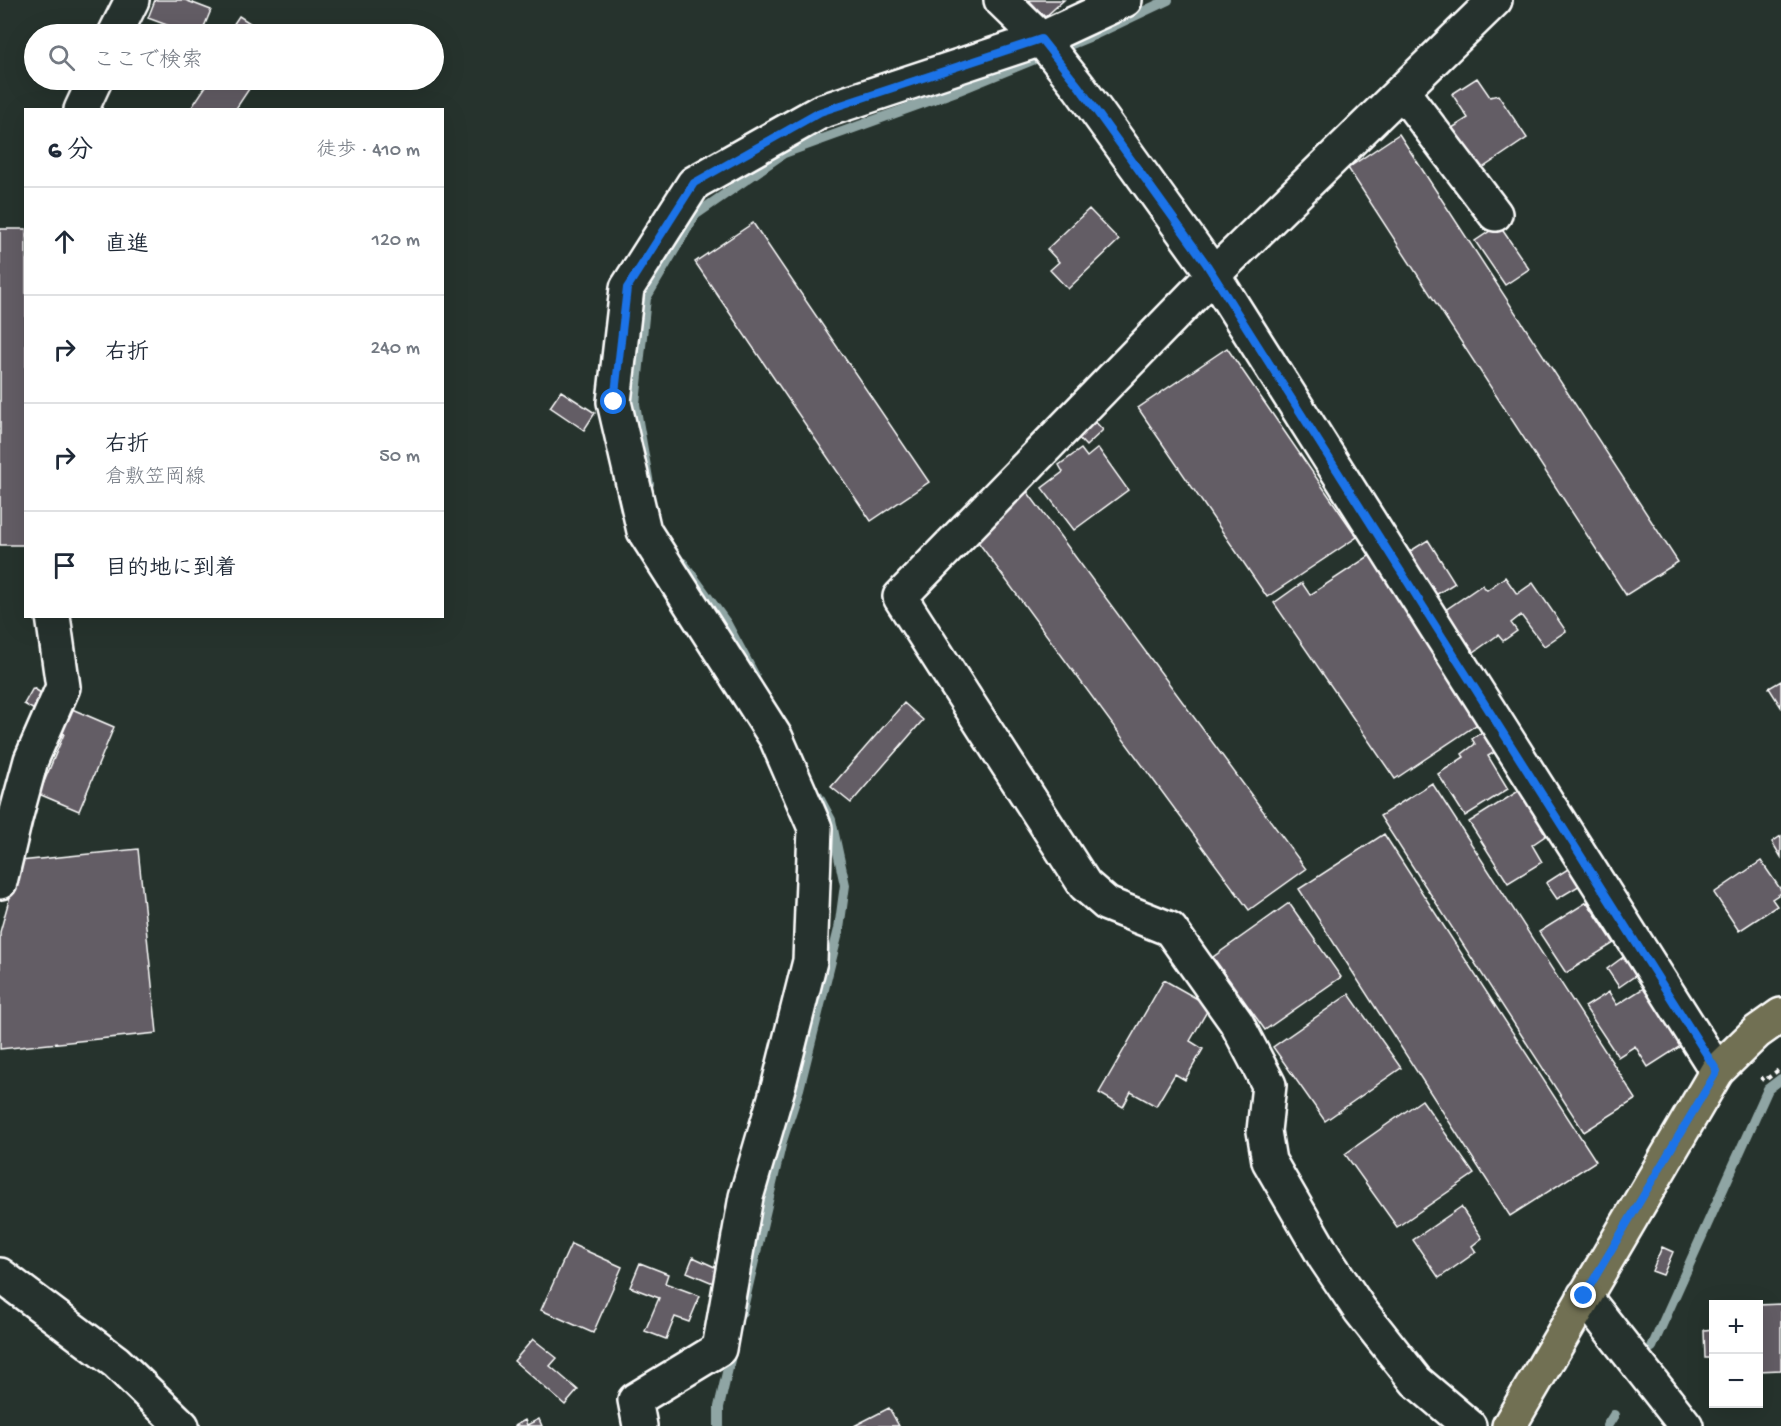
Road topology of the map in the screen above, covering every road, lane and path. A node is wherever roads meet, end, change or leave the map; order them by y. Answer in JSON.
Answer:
{"nodes":[{"id":1,"x":132,"y":0,"type":"edge"},
{"id":2,"x":1001,"y":0,"type":"edge"},
{"id":3,"x":1125,"y":0,"type":"edge"},
{"id":4,"x":1495,"y":0,"type":"edge"},
{"id":5,"x":120,"y":24,"type":"edge"},
{"id":6,"x":1049,"y":50,"type":"junction"},
{"id":7,"x":90,"y":90,"type":"edge"},
{"id":8,"x":1402,"y":91,"type":"junction"},
{"id":9,"x":82,"y":108,"type":"edge"},
{"id":10,"x":1495,"y":214,"type":"dead end"},
{"id":11,"x":1213,"y":275,"type":"junction"},
{"id":12,"x":53,"y":618,"type":"edge"},
{"id":13,"x":0,"y":882,"type":"edge"},
{"id":14,"x":1781,"y":1015,"type":"edge"},
{"id":15,"x":1781,"y":1068,"type":"edge"},
{"id":16,"x":1717,"y":1071,"type":"junction"},
{"id":17,"x":1754,"y":1079,"type":"dead end"},
{"id":18,"x":0,"y":1275,"type":"edge"},
{"id":19,"x":1584,"y":1296,"type":"junction"},
{"id":20,"x":182,"y":1426,"type":"edge"},
{"id":21,"x":640,"y":1426,"type":"edge"},
{"id":22,"x":1469,"y":1426,"type":"edge"},
{"id":23,"x":1509,"y":1426,"type":"edge"},
{"id":24,"x":1686,"y":1426,"type":"edge"}],
"edges":[{"from":1,"to":5,"type":"street"},
{"from":2,"to":6,"type":"street"},
{"from":3,"to":6,"type":"street"},
{"from":4,"to":8,"type":"street"},
{"from":6,"to":11,"type":"street"},
{"from":6,"to":21,"type":"street"},
{"from":7,"to":9,"type":"street"},
{"from":8,"to":10,"type":"street"},
{"from":8,"to":11,"type":"street"},
{"from":11,"to":16,"type":"street"},
{"from":11,"to":22,"type":"street"},
{"from":12,"to":13,"type":"street"},
{"from":14,"to":16,"type":"main road"},
{"from":15,"to":17,"type":"path"},
{"from":16,"to":19,"type":"main road"},
{"from":18,"to":20,"type":"street"},
{"from":19,"to":23,"type":"main road"},
{"from":19,"to":24,"type":"street"}]}
